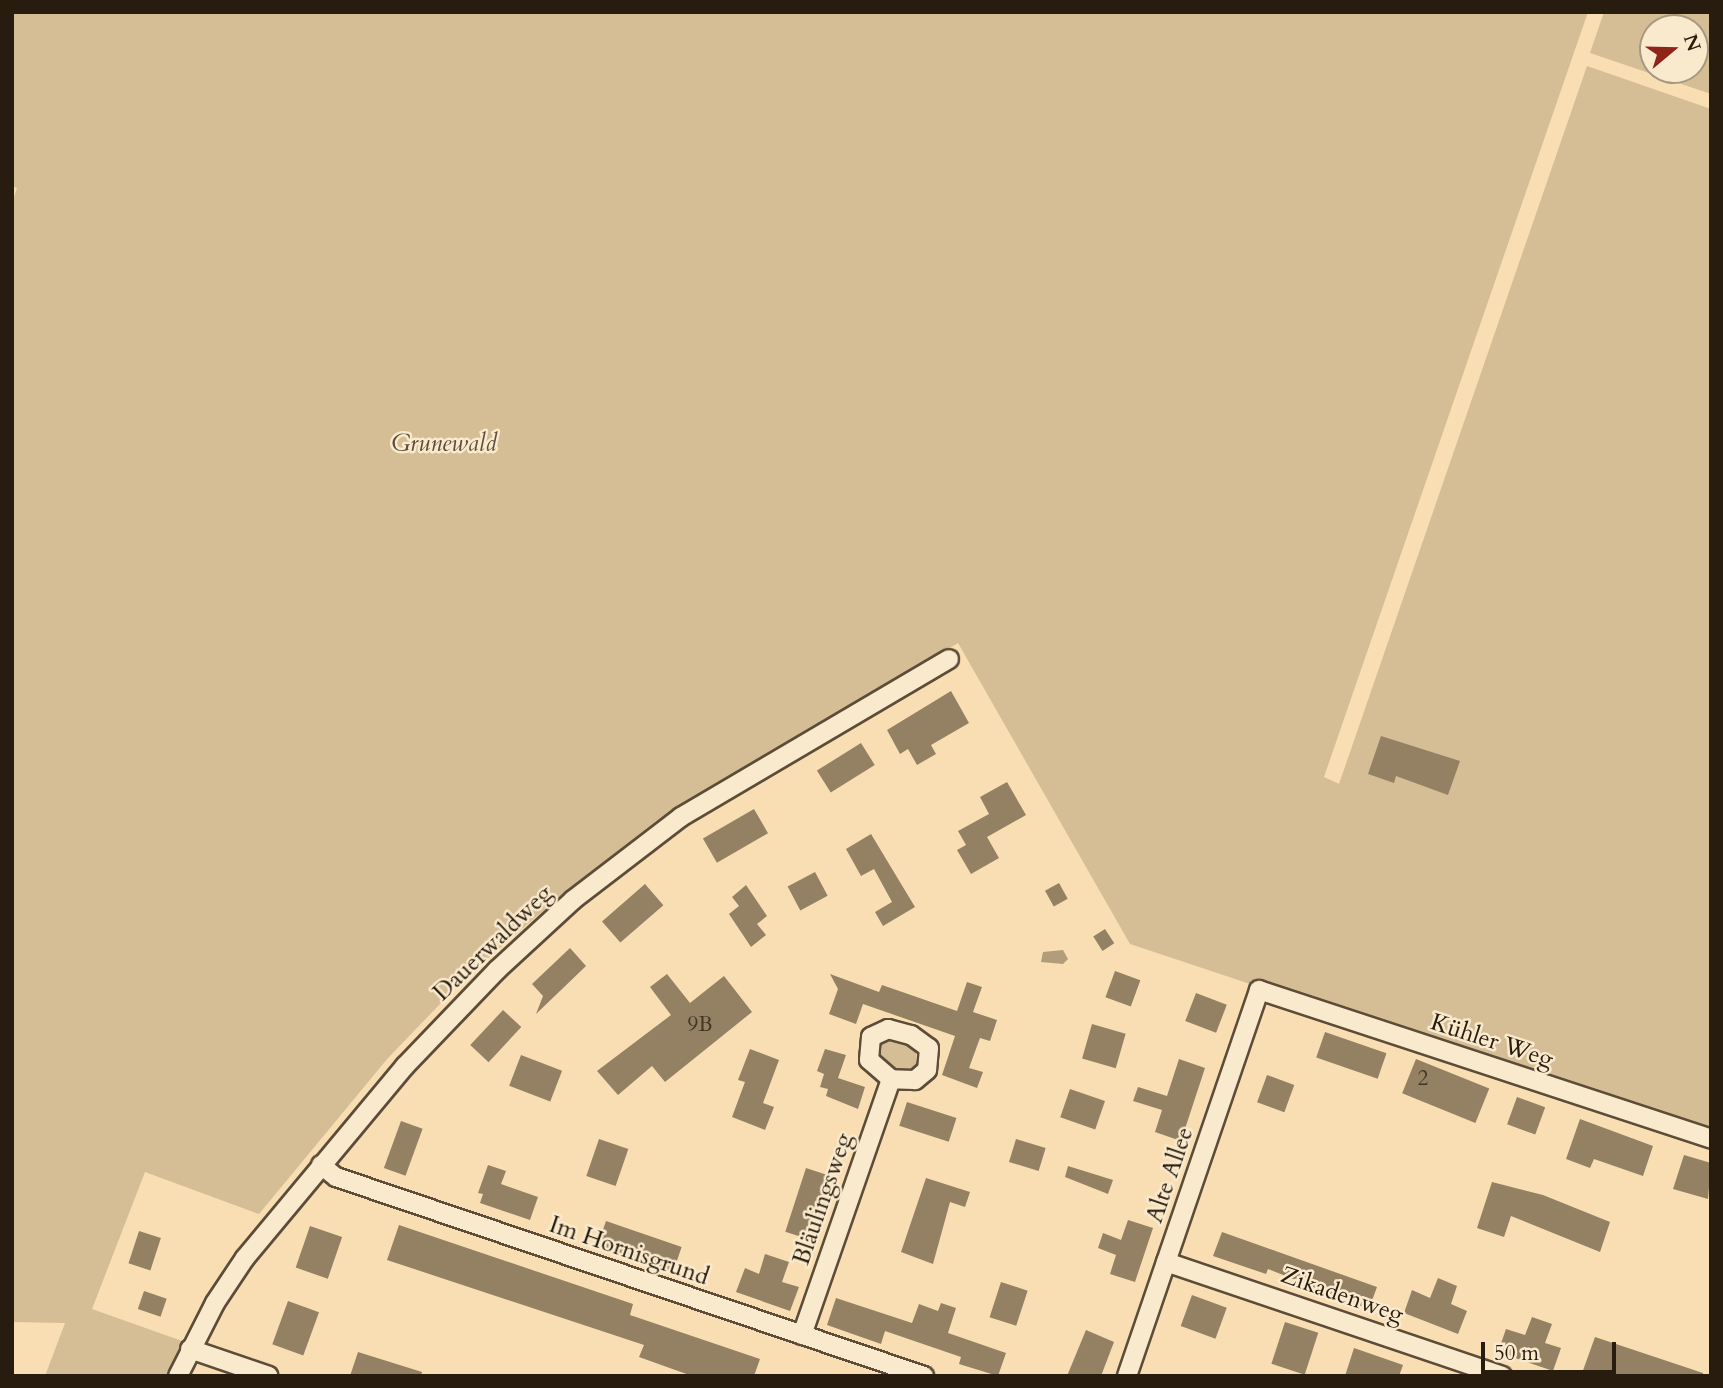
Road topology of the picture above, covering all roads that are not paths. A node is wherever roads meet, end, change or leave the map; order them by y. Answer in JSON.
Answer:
{"nodes":[{"id":1,"x":949,"y":659,"type":"dead end"},
{"id":2,"x":1259,"y":990,"type":"joint"},
{"id":3,"x":891,"y":1079,"type":"dead end"},
{"id":4,"x":1711,"y":1139,"type":"edge"},
{"id":5,"x":321,"y":1165,"type":"junction"},
{"id":6,"x":1166,"y":1262,"type":"junction"},
{"id":7,"x":802,"y":1335,"type":"junction"},
{"id":8,"x":190,"y":1349,"type":"junction"},
{"id":9,"x":178,"y":1376,"type":"edge"},
{"id":10,"x":269,"y":1376,"type":"edge"},
{"id":11,"x":924,"y":1376,"type":"edge"},
{"id":12,"x":1128,"y":1376,"type":"edge"},
{"id":13,"x":1502,"y":1376,"type":"edge"}],
"edges":[{"from":1,"to":5,"type":"street","name":"Dauerwaldweg"},
{"from":2,"to":4,"type":"street","name":"Kühler Weg"},
{"from":2,"to":6,"type":"street","name":"Alte Allee"},
{"from":3,"to":7,"type":"street","name":"Bläulingsweg"},
{"from":5,"to":7,"type":"street","name":"Im Hornisgrund"},
{"from":5,"to":8,"type":"street","name":"Dauerwaldweg"},
{"from":6,"to":12,"type":"street","name":"Alte Allee"},
{"from":6,"to":13,"type":"street","name":"Zikadenweg"},
{"from":7,"to":11,"type":"street","name":"Im Hornisgrund"},
{"from":8,"to":9,"type":"street","name":"Dauerwaldweg"},
{"from":8,"to":10,"type":"street"}]}
